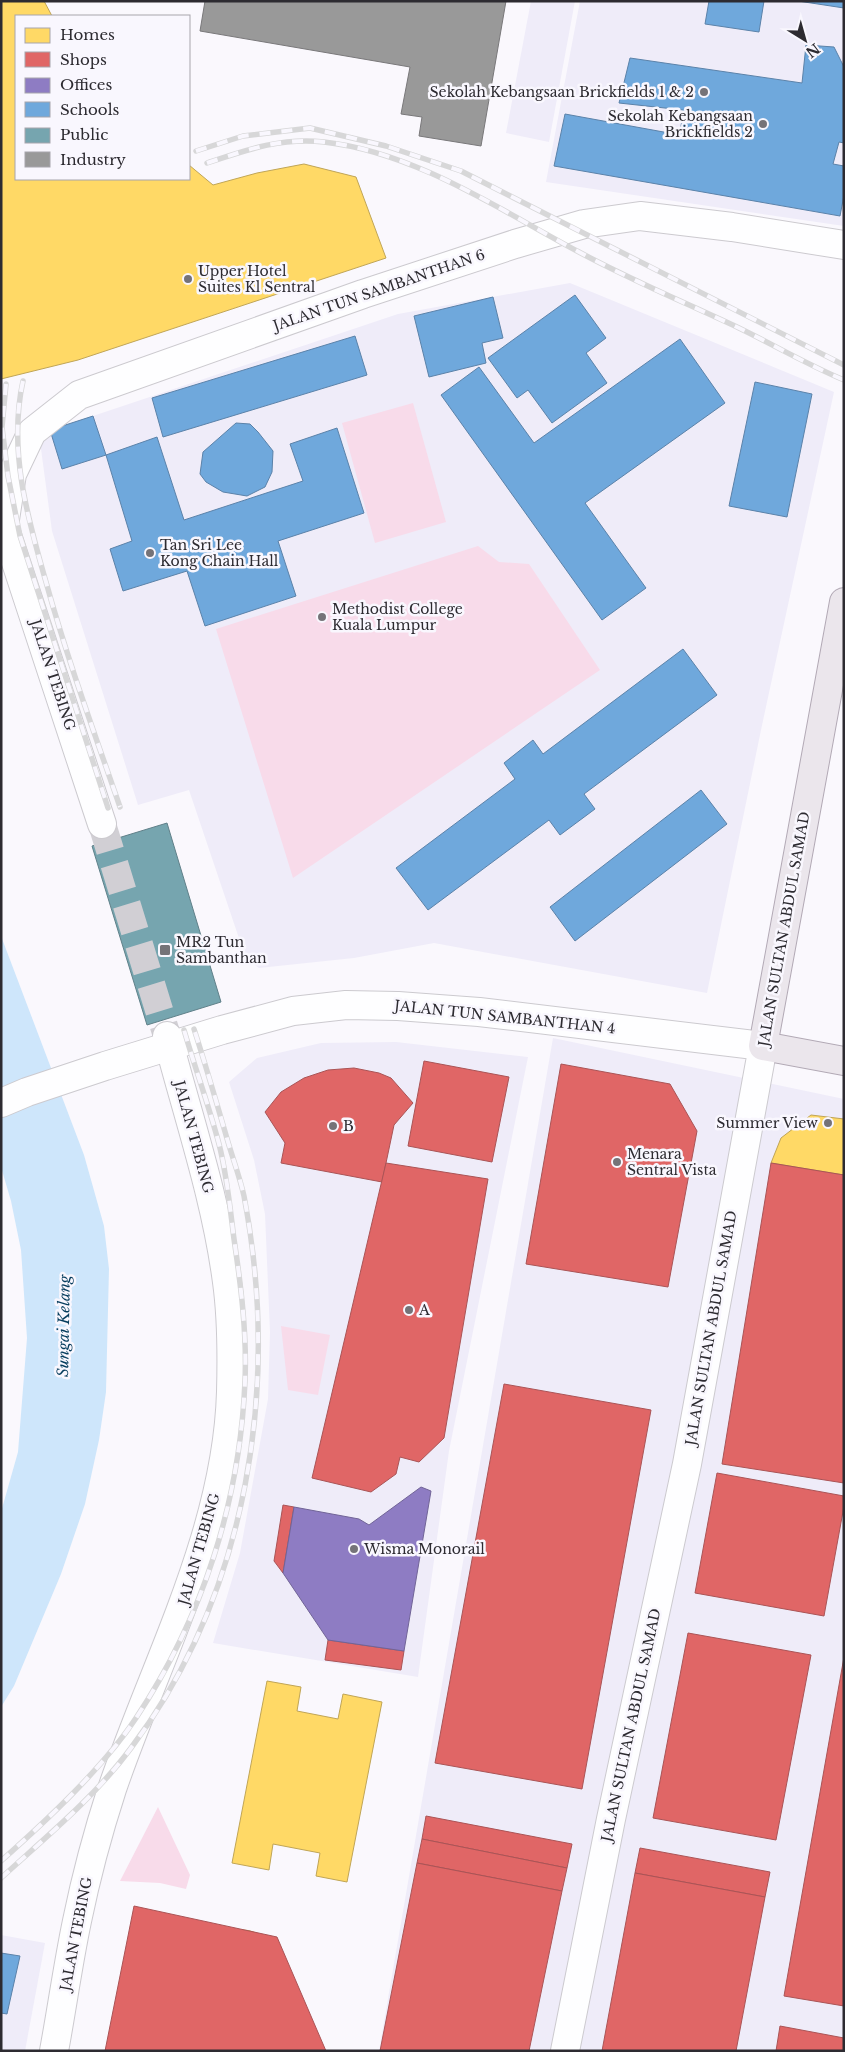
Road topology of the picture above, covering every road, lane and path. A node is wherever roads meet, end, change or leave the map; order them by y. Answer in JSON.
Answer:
{"nodes":[{"id":1,"x":844,"y":245,"type":"edge"},
{"id":2,"x":4,"y":526,"type":"joint"},
{"id":3,"x":844,"y":602,"type":"edge"},
{"id":4,"x":102,"y":824,"type":"tunnel mouth"},
{"id":5,"x":169,"y":1041,"type":"junction"},
{"id":6,"x":763,"y":1046,"type":"junction"},
{"id":7,"x":844,"y":1061,"type":"edge"},
{"id":8,"x":1,"y":1103,"type":"edge"},
{"id":9,"x":54,"y":2051,"type":"edge"},
{"id":10,"x":566,"y":2051,"type":"edge"}],
"edges":[{"from":1,"to":2,"type":"street","name":"JALAN TUN SAMBANTHAN 6"},
{"from":2,"to":4,"type":"street","name":"JALAN TEBING"},
{"from":3,"to":6,"type":"main road","name":"JALAN SULTAN ABDUL SAMAD"},
{"from":5,"to":6,"type":"street","name":"JALAN TUN SAMBANTHAN 4"},
{"from":5,"to":8,"type":"street","name":"JALAN TUN SAMBANTHAN 4"},
{"from":5,"to":9,"type":"street","name":"JALAN TEBING"},
{"from":6,"to":7,"type":"main road","name":"JALAN TUN SAMBANTHAN 4"},
{"from":6,"to":10,"type":"street","name":"JALAN SULTAN ABDUL SAMAD"}]}
